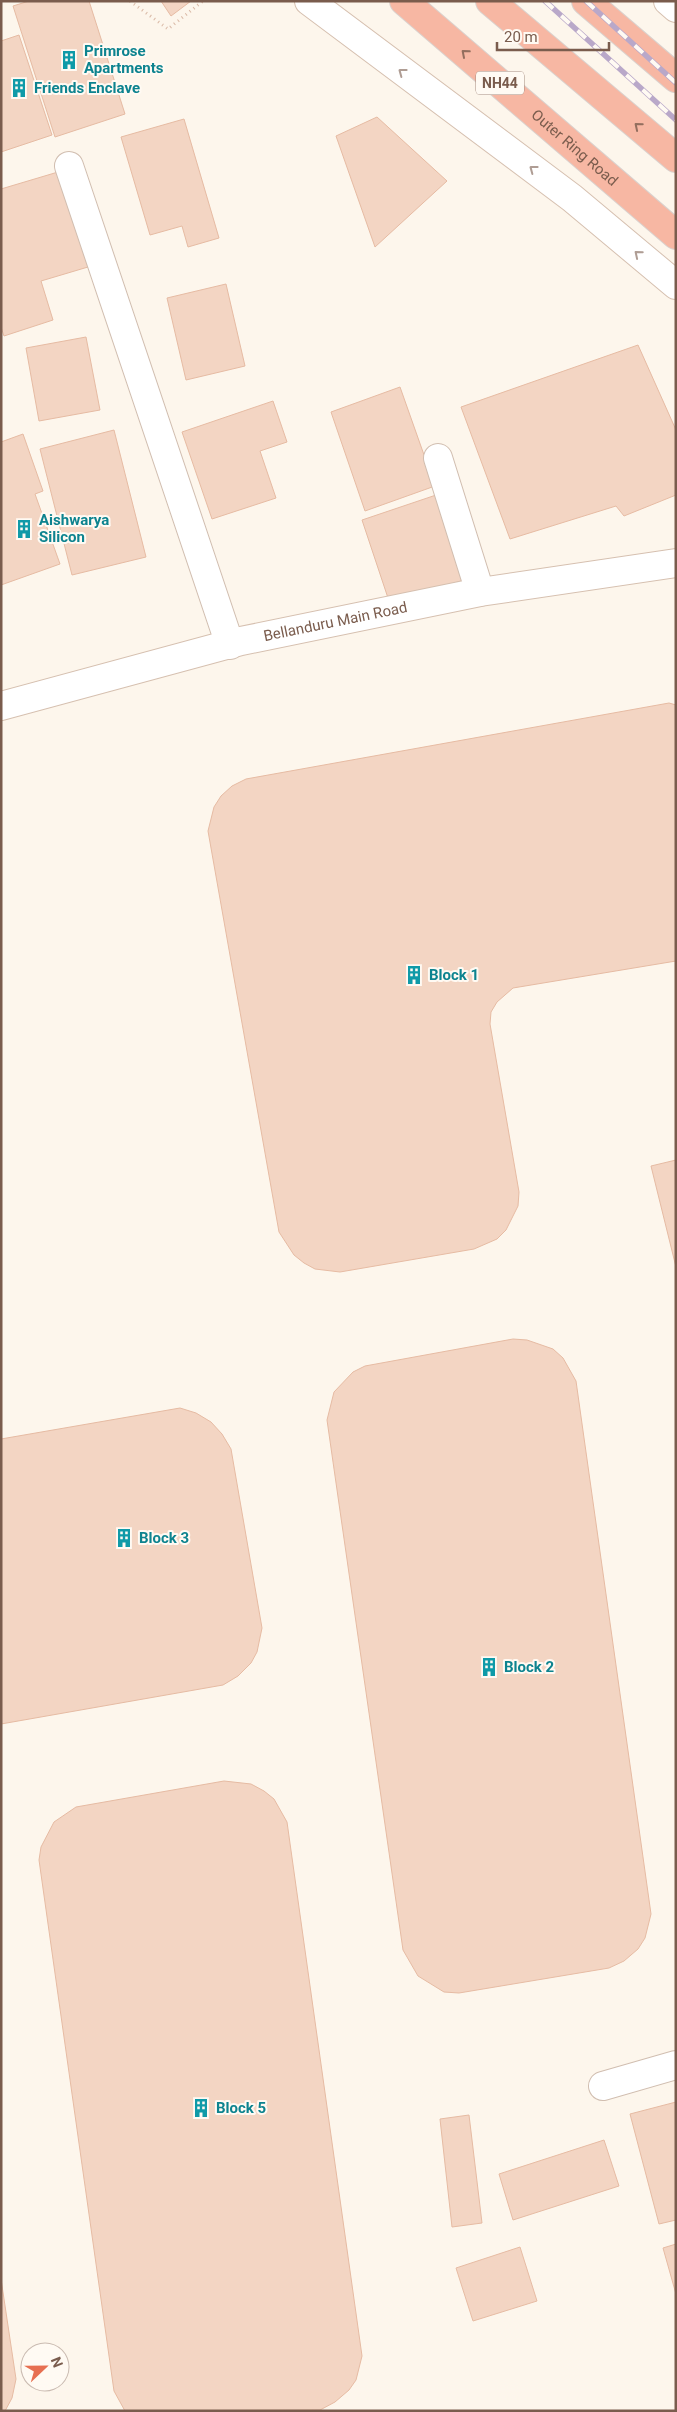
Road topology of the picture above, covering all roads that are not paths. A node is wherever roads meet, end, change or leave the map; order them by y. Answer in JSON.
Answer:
{"nodes":[{"id":1,"x":309,"y":1,"type":"edge"},
{"id":2,"x":404,"y":1,"type":"edge"},
{"id":3,"x":490,"y":1,"type":"edge"},
{"id":4,"x":586,"y":1,"type":"edge"},
{"id":5,"x":668,"y":1,"type":"edge"},
{"id":6,"x":676,"y":8,"type":"edge"},
{"id":7,"x":676,"y":78,"type":"edge"},
{"id":8,"x":676,"y":158,"type":"edge"},
{"id":9,"x":69,"y":166,"type":"dead end"},
{"id":10,"x":676,"y":234,"type":"edge"},
{"id":11,"x":676,"y":285,"type":"edge"},
{"id":12,"x":438,"y":458,"type":"dead end"},
{"id":13,"x":676,"y":563,"type":"edge"},
{"id":14,"x":480,"y":592,"type":"junction"},
{"id":15,"x":230,"y":645,"type":"junction"},
{"id":16,"x":1,"y":706,"type":"edge"},
{"id":17,"x":676,"y":2065,"type":"edge"},
{"id":18,"x":603,"y":2086,"type":"dead end"}],
"edges":[{"from":11,"to":1,"type":"street","one_way":true},
{"from":10,"to":2,"type":"highway","name":"Outer Ring Road","number":"NH44","one_way":true},
{"from":8,"to":3,"type":"highway","one_way":true},
{"from":4,"to":7,"type":"highway"},
{"from":5,"to":6,"type":"street"},
{"from":9,"to":15,"type":"street"},
{"from":12,"to":14,"type":"street"},
{"from":13,"to":14,"type":"street","name":"Bellanduru Main Road"},
{"from":14,"to":15,"type":"street","name":"Bellanduru Main Road"},
{"from":15,"to":16,"type":"street","name":"Bellanduru Main Road"},
{"from":17,"to":18,"type":"street"}]}
